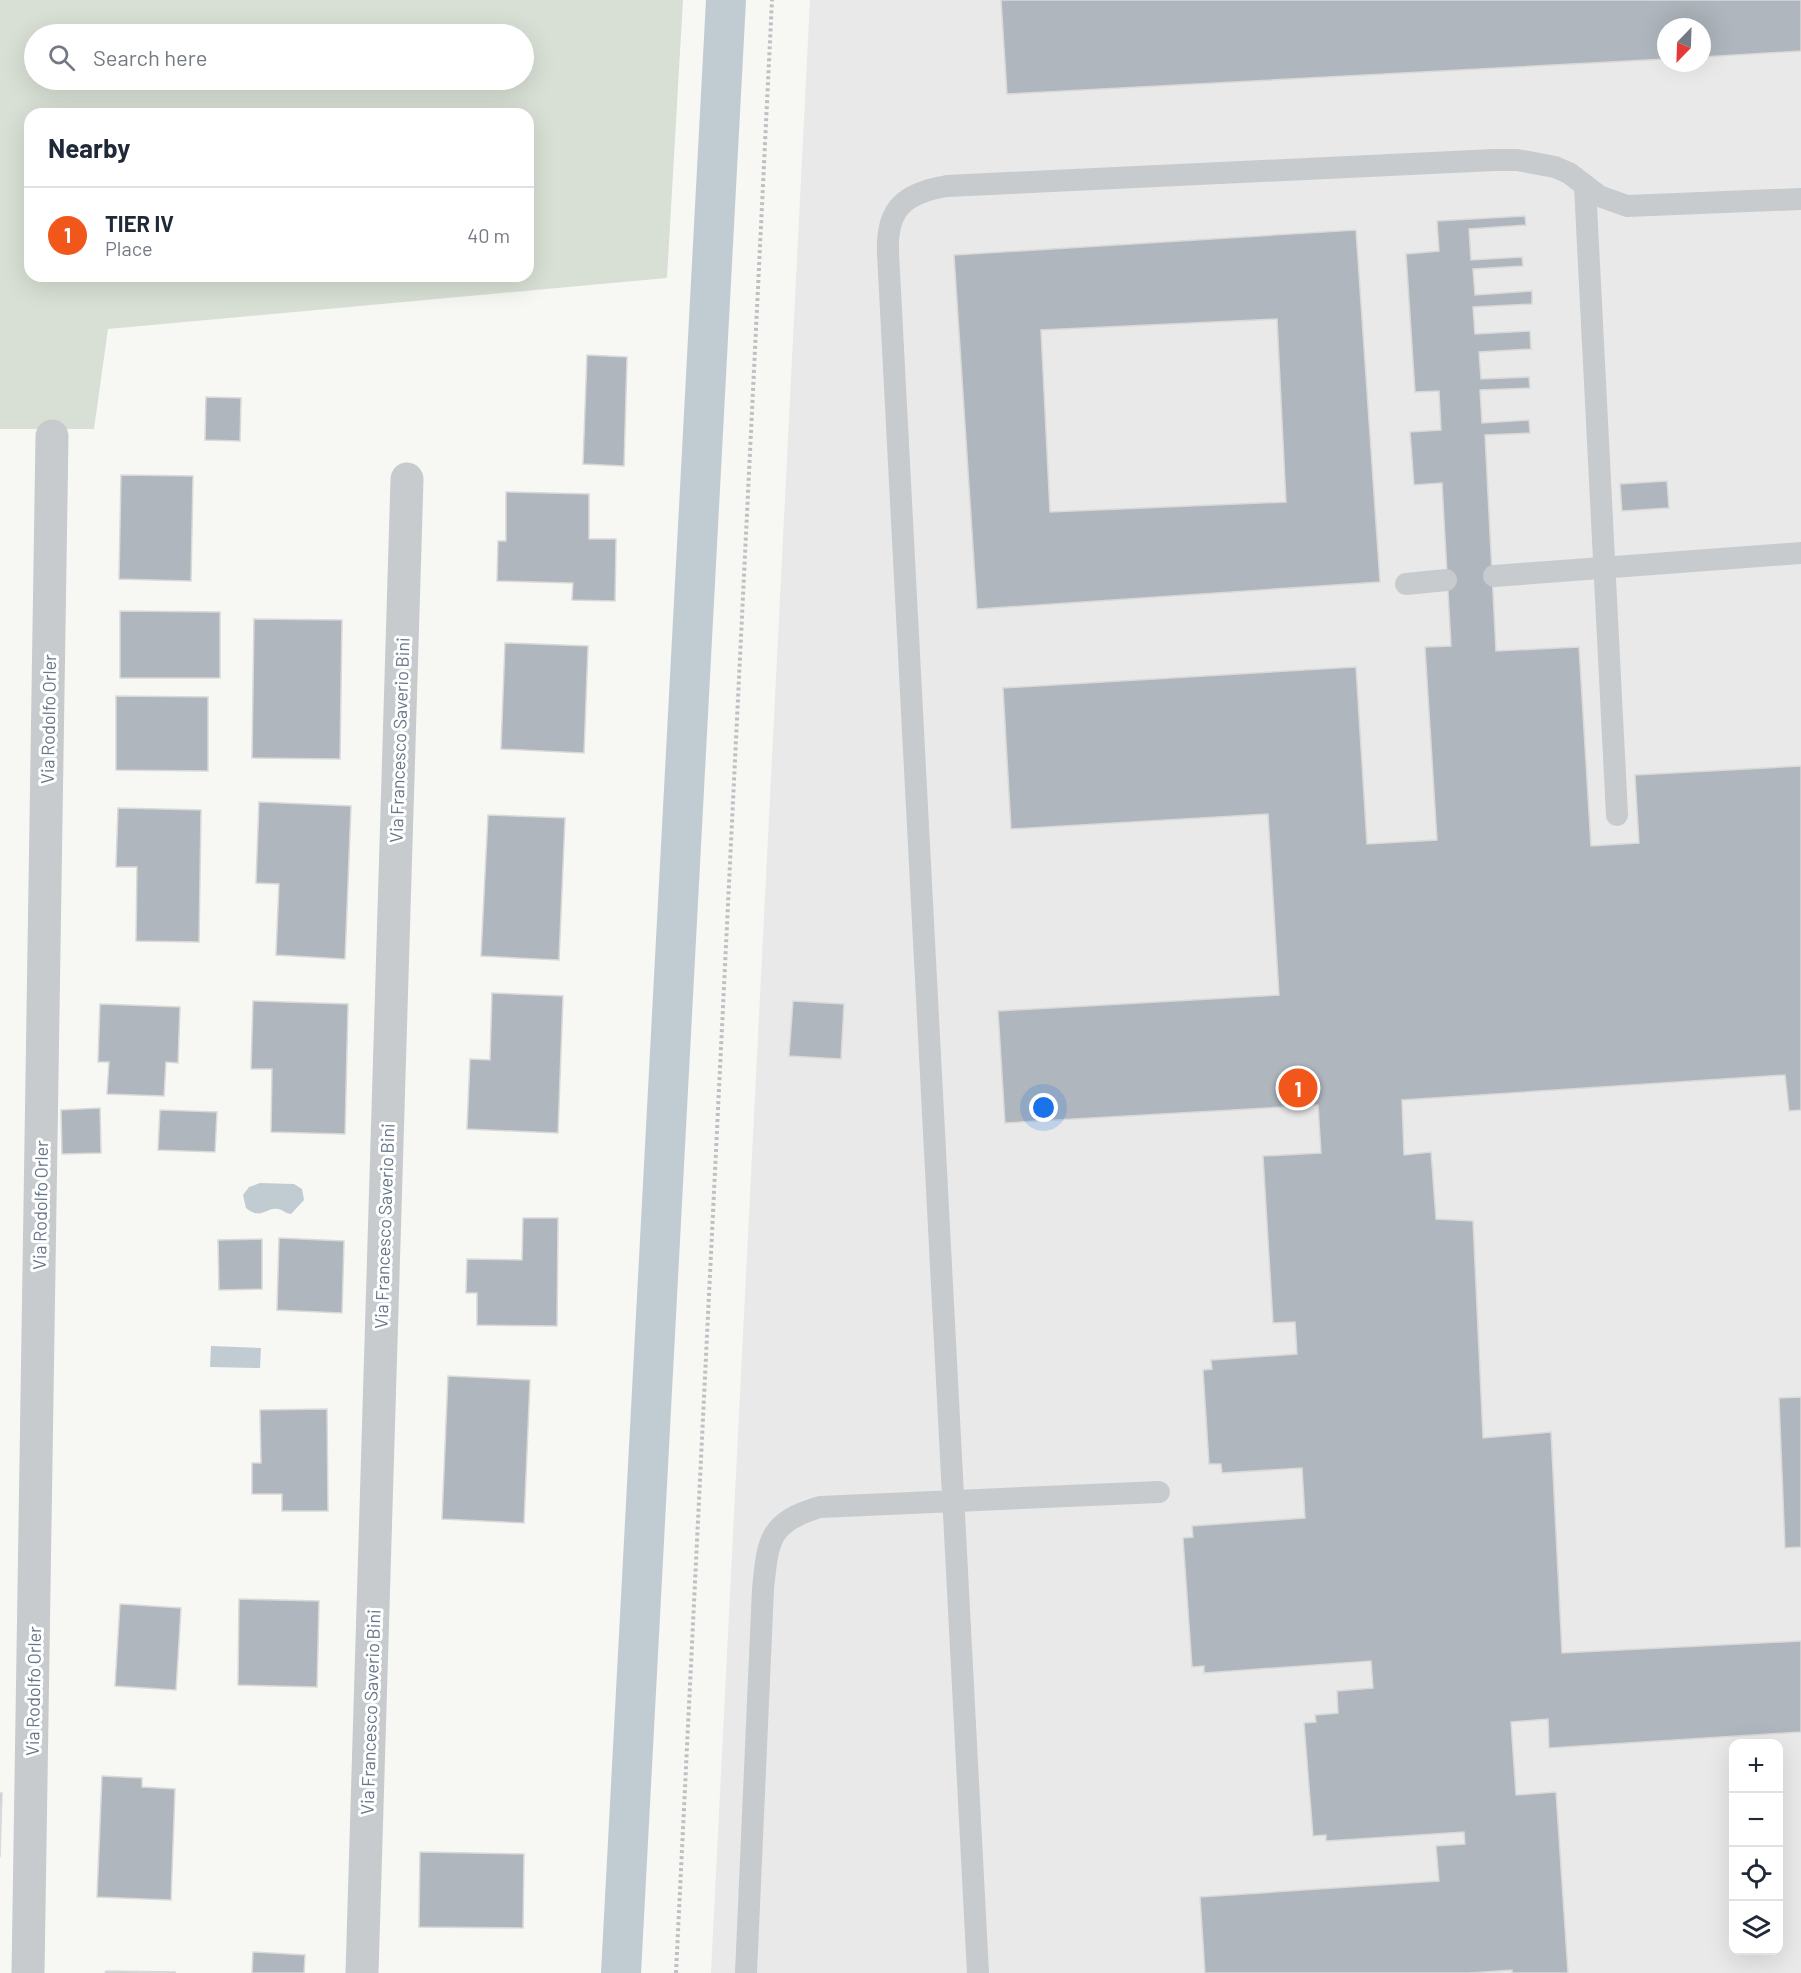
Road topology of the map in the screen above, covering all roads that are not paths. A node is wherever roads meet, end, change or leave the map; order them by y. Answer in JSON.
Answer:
{"nodes":[{"id":1,"x":1585,"y":186,"type":"junction"},
{"id":2,"x":1801,"y":199,"type":"edge"},
{"id":3,"x":52,"y":436,"type":"dead end"},
{"id":4,"x":407,"y":479,"type":"dead end"},
{"id":5,"x":1801,"y":553,"type":"edge"},
{"id":6,"x":1604,"y":569,"type":"junction"},
{"id":7,"x":1494,"y":576,"type":"dead end"},
{"id":8,"x":1446,"y":580,"type":"dead end"},
{"id":9,"x":1406,"y":584,"type":"dead end"},
{"id":10,"x":1617,"y":815,"type":"dead end"},
{"id":11,"x":1159,"y":1492,"type":"dead end"},
{"id":12,"x":953,"y":1501,"type":"junction"},
{"id":13,"x":28,"y":1973,"type":"edge"},
{"id":14,"x":362,"y":1973,"type":"edge"},
{"id":15,"x":746,"y":1973,"type":"edge"},
{"id":16,"x":978,"y":1973,"type":"edge"}],
"edges":[{"from":1,"to":2,"type":"lane"},
{"from":1,"to":6,"type":"lane"},
{"from":1,"to":12,"type":"lane"},
{"from":3,"to":13,"type":"street","name":"Via Rodolfo Orler"},
{"from":4,"to":14,"type":"street","name":"Via Francesco Saverio Bini"},
{"from":5,"to":6,"type":"lane"},
{"from":6,"to":7,"type":"lane"},
{"from":6,"to":10,"type":"lane"},
{"from":8,"to":9,"type":"lane"},
{"from":11,"to":12,"type":"lane"},
{"from":12,"to":15,"type":"lane"},
{"from":12,"to":16,"type":"lane"}]}
